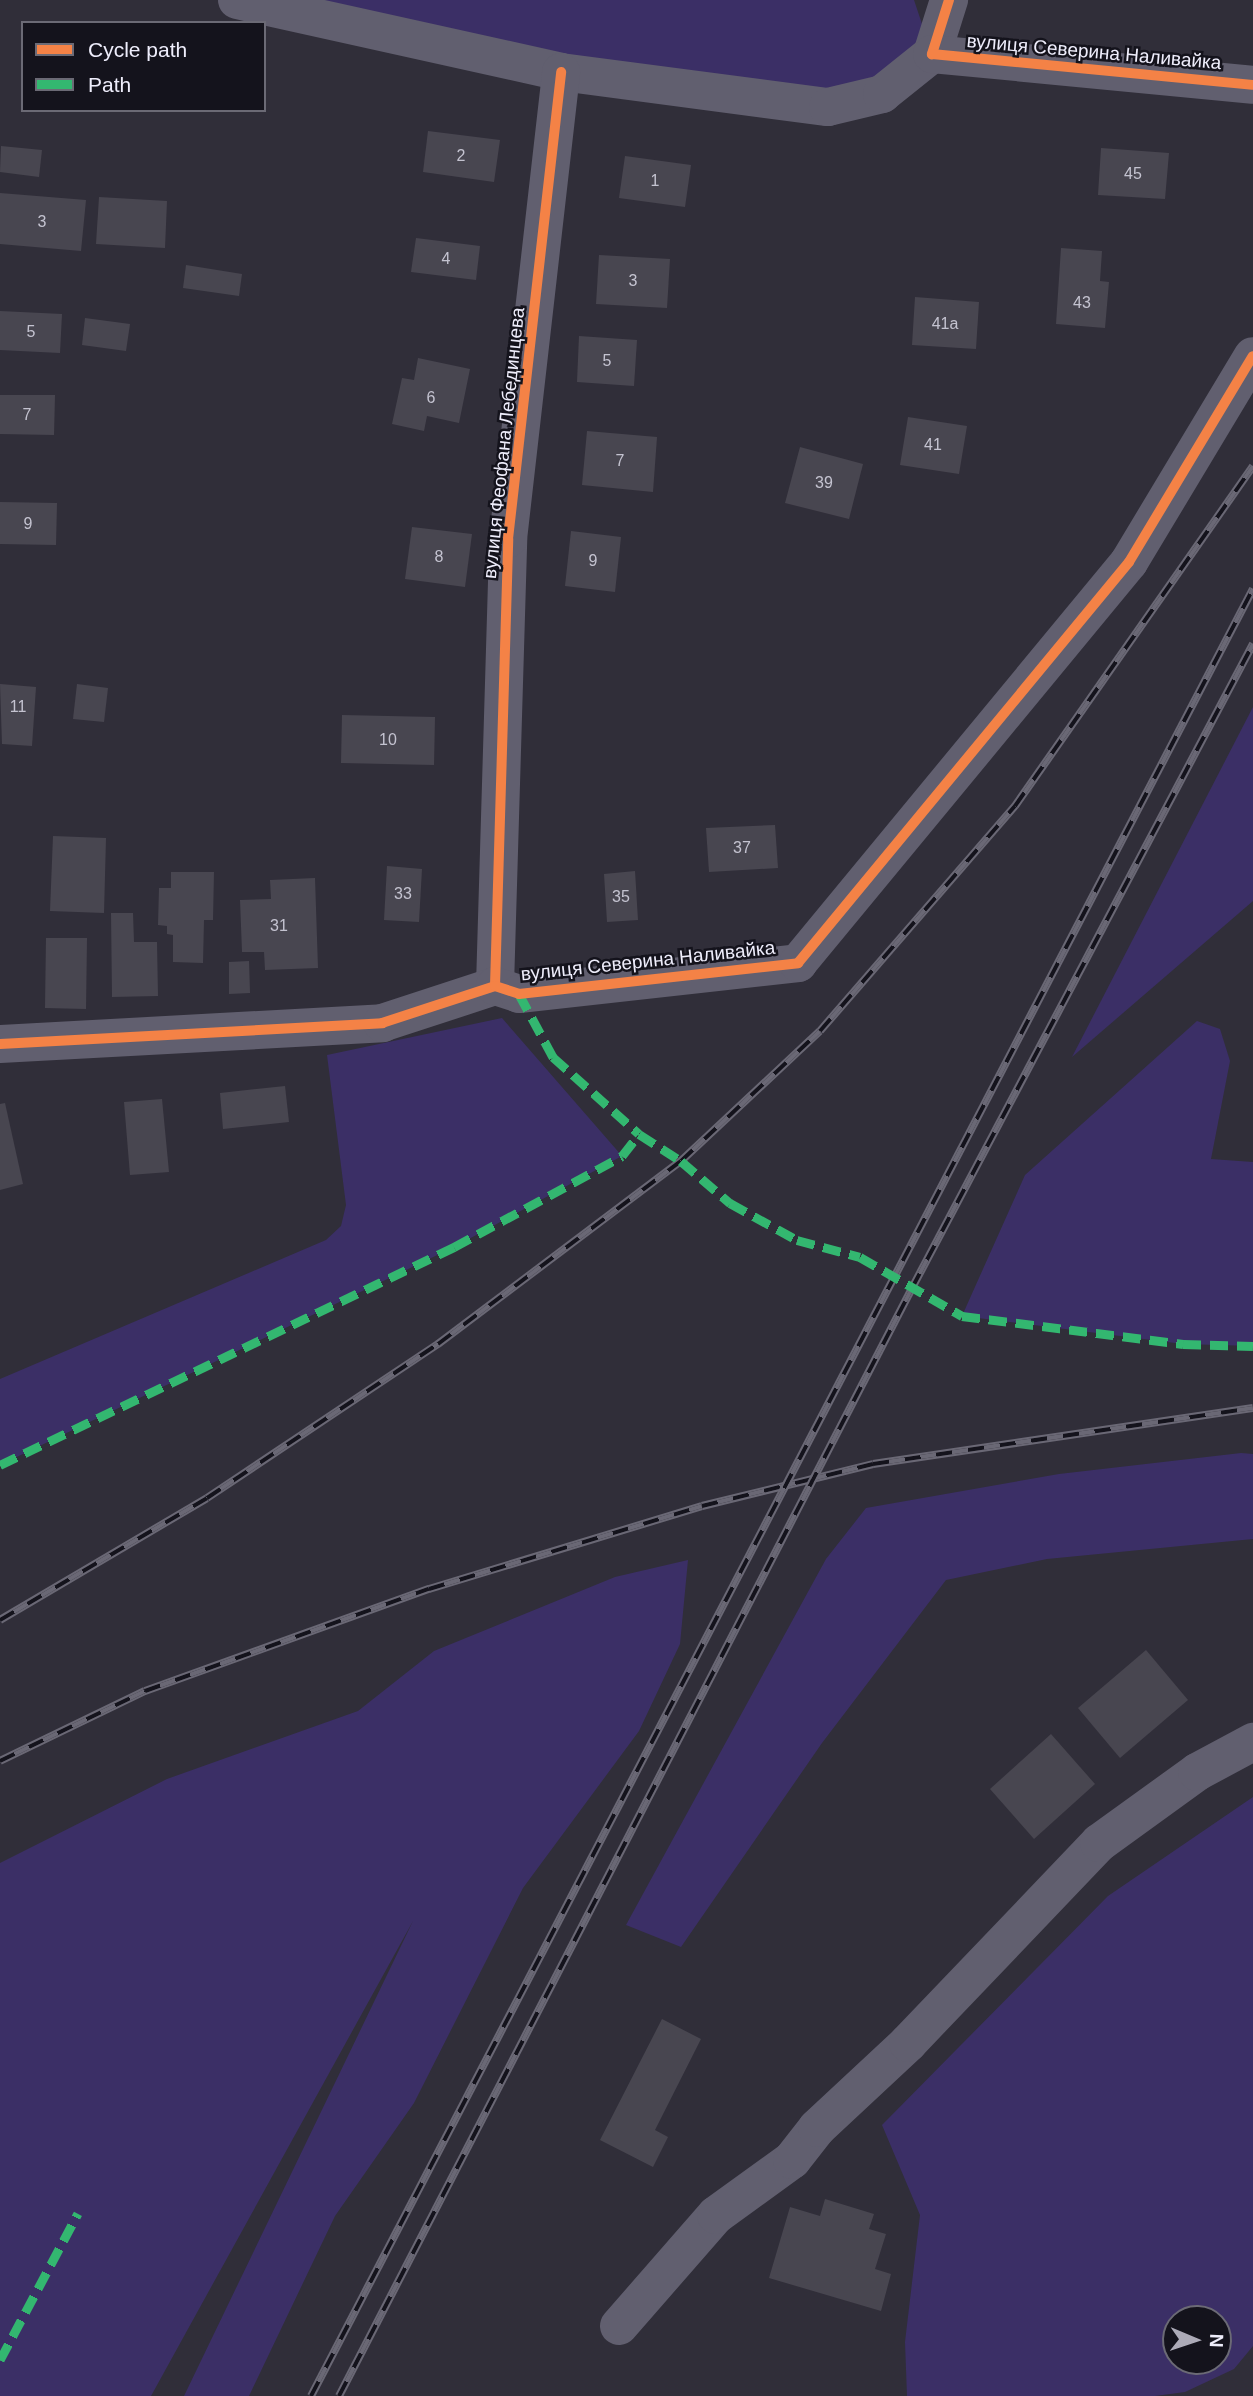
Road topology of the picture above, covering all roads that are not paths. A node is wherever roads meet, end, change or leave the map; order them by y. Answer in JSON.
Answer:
{"nodes":[{"id":1,"x":237,"y":0,"type":"edge"},
{"id":2,"x":949,"y":0,"type":"edge"},
{"id":3,"x":932,"y":54,"type":"junction"},
{"id":4,"x":561,"y":72,"type":"junction"},
{"id":5,"x":1253,"y":85,"type":"edge"},
{"id":6,"x":1253,"y":356,"type":"edge"},
{"id":7,"x":495,"y":986,"type":"junction"},
{"id":8,"x":0,"y":1044,"type":"edge"},
{"id":9,"x":1253,"y":1742,"type":"edge"},
{"id":10,"x":619,"y":2326,"type":"dead end"}],
"edges":[{"from":1,"to":4,"type":"street"},
{"from":2,"to":3,"type":"street"},
{"from":3,"to":4,"type":"street"},
{"from":3,"to":5,"type":"street","name":"вулиця Северина Наливайка"},
{"from":4,"to":7,"type":"street","name":"вулиця Феофана Лебединцева"},
{"from":6,"to":7,"type":"street","name":"вулиця Северина Наливайка"},
{"from":7,"to":8,"type":"street","name":"вулиця Северина Наливайка"},
{"from":9,"to":10,"type":"street"}]}
